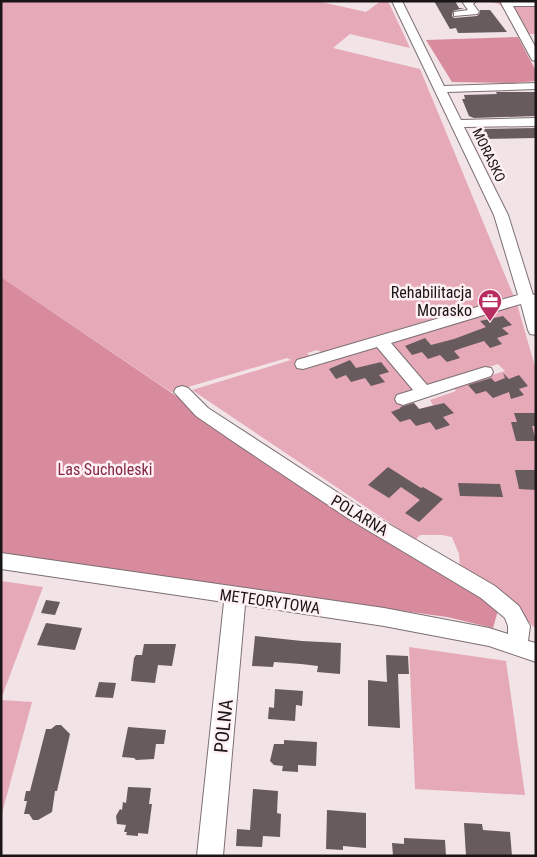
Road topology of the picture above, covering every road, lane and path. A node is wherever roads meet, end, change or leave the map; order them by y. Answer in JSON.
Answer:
{"nodes":[{"id":1,"x":397,"y":1,"type":"edge"},
{"id":2,"x":471,"y":1,"type":"edge"},
{"id":3,"x":536,"y":3,"type":"edge"},
{"id":4,"x":457,"y":14,"type":"dead end"},
{"id":5,"x":536,"y":58,"type":"edge"},
{"id":6,"x":536,"y":86,"type":"edge"},
{"id":7,"x":440,"y":89,"type":"junction"},
{"id":8,"x":536,"y":122,"type":"edge"},
{"id":9,"x":457,"y":124,"type":"junction"},
{"id":10,"x":531,"y":299,"type":"edge"},
{"id":11,"x":536,"y":330,"type":"edge"},
{"id":12,"x":380,"y":341,"type":"junction"},
{"id":13,"x":303,"y":364,"type":"dead end"},
{"id":14,"x":486,"y":372,"type":"dead end"},
{"id":15,"x":182,"y":392,"type":"dead end"},
{"id":16,"x":424,"y":392,"type":"junction"},
{"id":17,"x":403,"y":399,"type":"dead end"},
{"id":18,"x":1,"y":561,"type":"edge"},
{"id":19,"x":236,"y":596,"type":"junction"},
{"id":20,"x":526,"y":650,"type":"edge"},
{"id":21,"x":210,"y":856,"type":"edge"}],
"edges":[{"from":1,"to":7,"type":"street","name":"MORASKO"},
{"from":2,"to":4,"type":"street"},
{"from":3,"to":5,"type":"street"},
{"from":6,"to":7,"type":"street"},
{"from":7,"to":9,"type":"street","name":"MORASKO"},
{"from":8,"to":9,"type":"street"},
{"from":9,"to":10,"type":"street","name":"MORASKO"},
{"from":10,"to":11,"type":"street","name":"MORASKO"},
{"from":10,"to":12,"type":"street"},
{"from":12,"to":13,"type":"street"},
{"from":12,"to":16,"type":"street"},
{"from":14,"to":16,"type":"street"},
{"from":15,"to":20,"type":"street","name":"POLARNA"},
{"from":16,"to":17,"type":"street"},
{"from":18,"to":19,"type":"street","name":"METEORYTOWA"},
{"from":19,"to":20,"type":"street","name":"METEORYTOWA"},
{"from":19,"to":21,"type":"street","name":"POLNA"}]}
